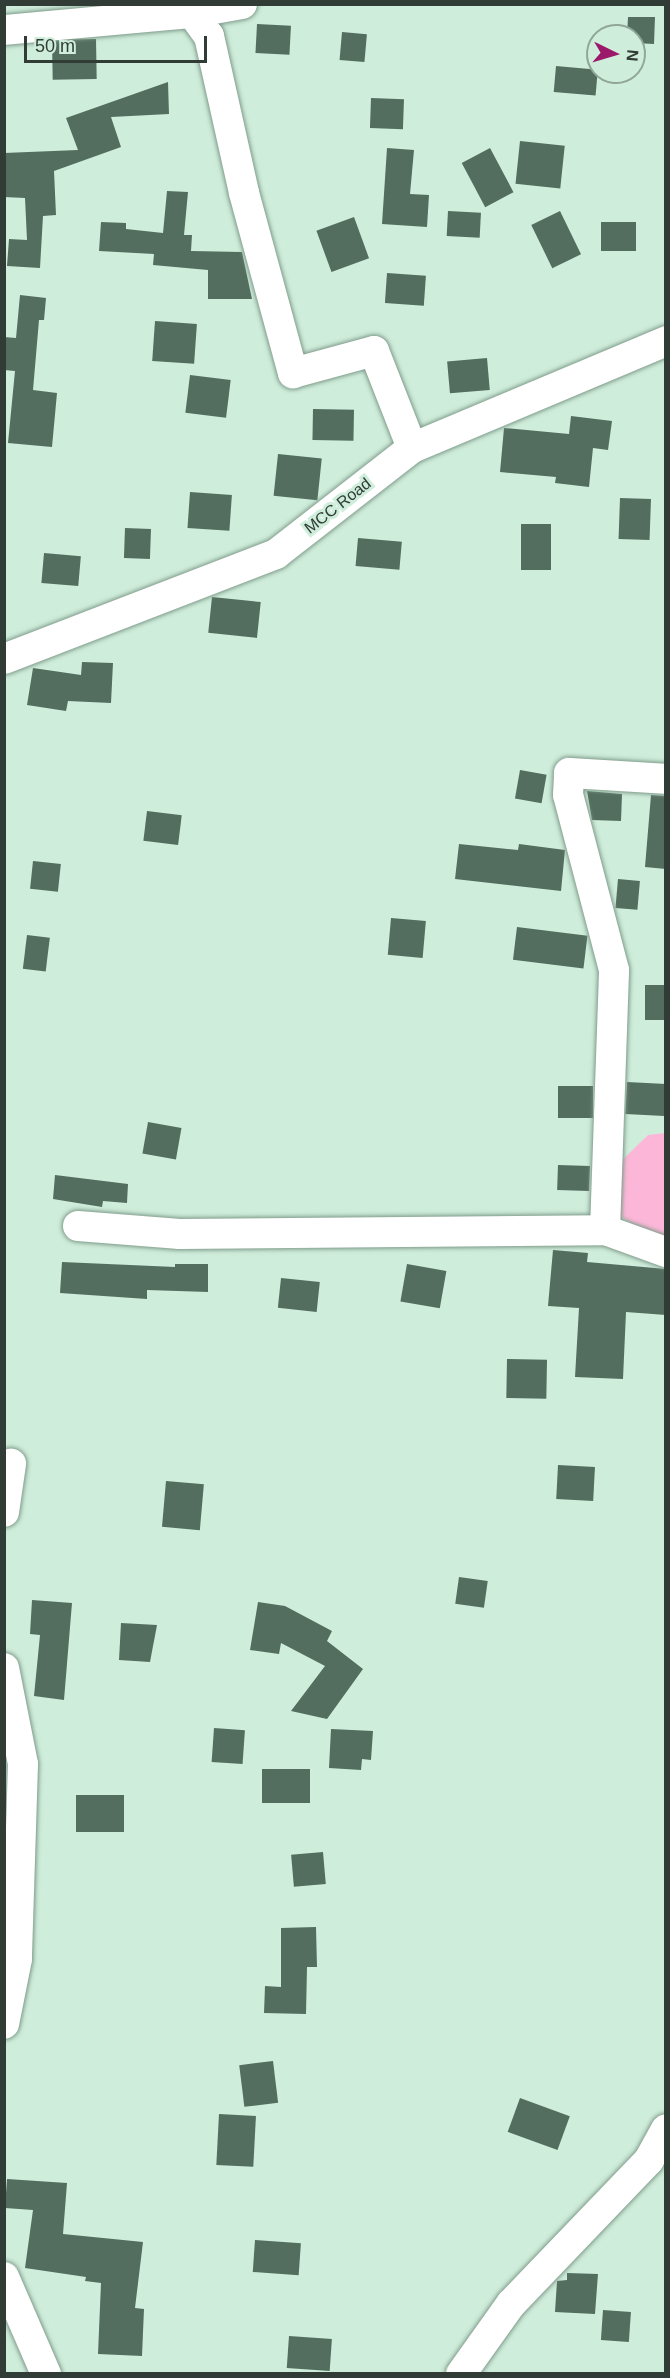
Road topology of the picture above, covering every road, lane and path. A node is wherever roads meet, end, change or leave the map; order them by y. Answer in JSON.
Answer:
{"nodes":[{"id":1,"x":242,"y":4,"type":"edge"},
{"id":2,"x":192,"y":12,"type":"junction"},
{"id":3,"x":109,"y":13,"type":"edge"},
{"id":4,"x":4,"y":30,"type":"edge"},
{"id":5,"x":666,"y":341,"type":"edge"},
{"id":6,"x":412,"y":448,"type":"junction"},
{"id":7,"x":4,"y":659,"type":"edge"},
{"id":8,"x":666,"y":779,"type":"edge"},
{"id":9,"x":78,"y":1226,"type":"dead end"},
{"id":10,"x":605,"y":1230,"type":"junction"},
{"id":11,"x":666,"y":1252,"type":"edge"},
{"id":12,"x":11,"y":1464,"type":"dead end"},
{"id":13,"x":4,"y":1512,"type":"edge"},
{"id":14,"x":4,"y":1668,"type":"edge"},
{"id":15,"x":11,"y":1958,"type":"edge"},
{"id":16,"x":4,"y":2024,"type":"edge"},
{"id":17,"x":666,"y":2129,"type":"edge"},
{"id":18,"x":4,"y":2277,"type":"edge"},
{"id":19,"x":45,"y":2373,"type":"edge"},
{"id":20,"x":461,"y":2373,"type":"edge"}],
"edges":[{"from":1,"to":2,"type":"street"},
{"from":2,"to":3,"type":"street"},
{"from":2,"to":6,"type":"street"},
{"from":3,"to":4,"type":"street"},
{"from":5,"to":6,"type":"street","name":"MCC Road"},
{"from":6,"to":7,"type":"street","name":"MCC Road"},
{"from":8,"to":10,"type":"street"},
{"from":9,"to":10,"type":"street"},
{"from":10,"to":11,"type":"street"},
{"from":12,"to":13,"type":"street"},
{"from":14,"to":15,"type":"street"},
{"from":15,"to":16,"type":"street"},
{"from":17,"to":20,"type":"street"},
{"from":18,"to":19,"type":"street"}]}
